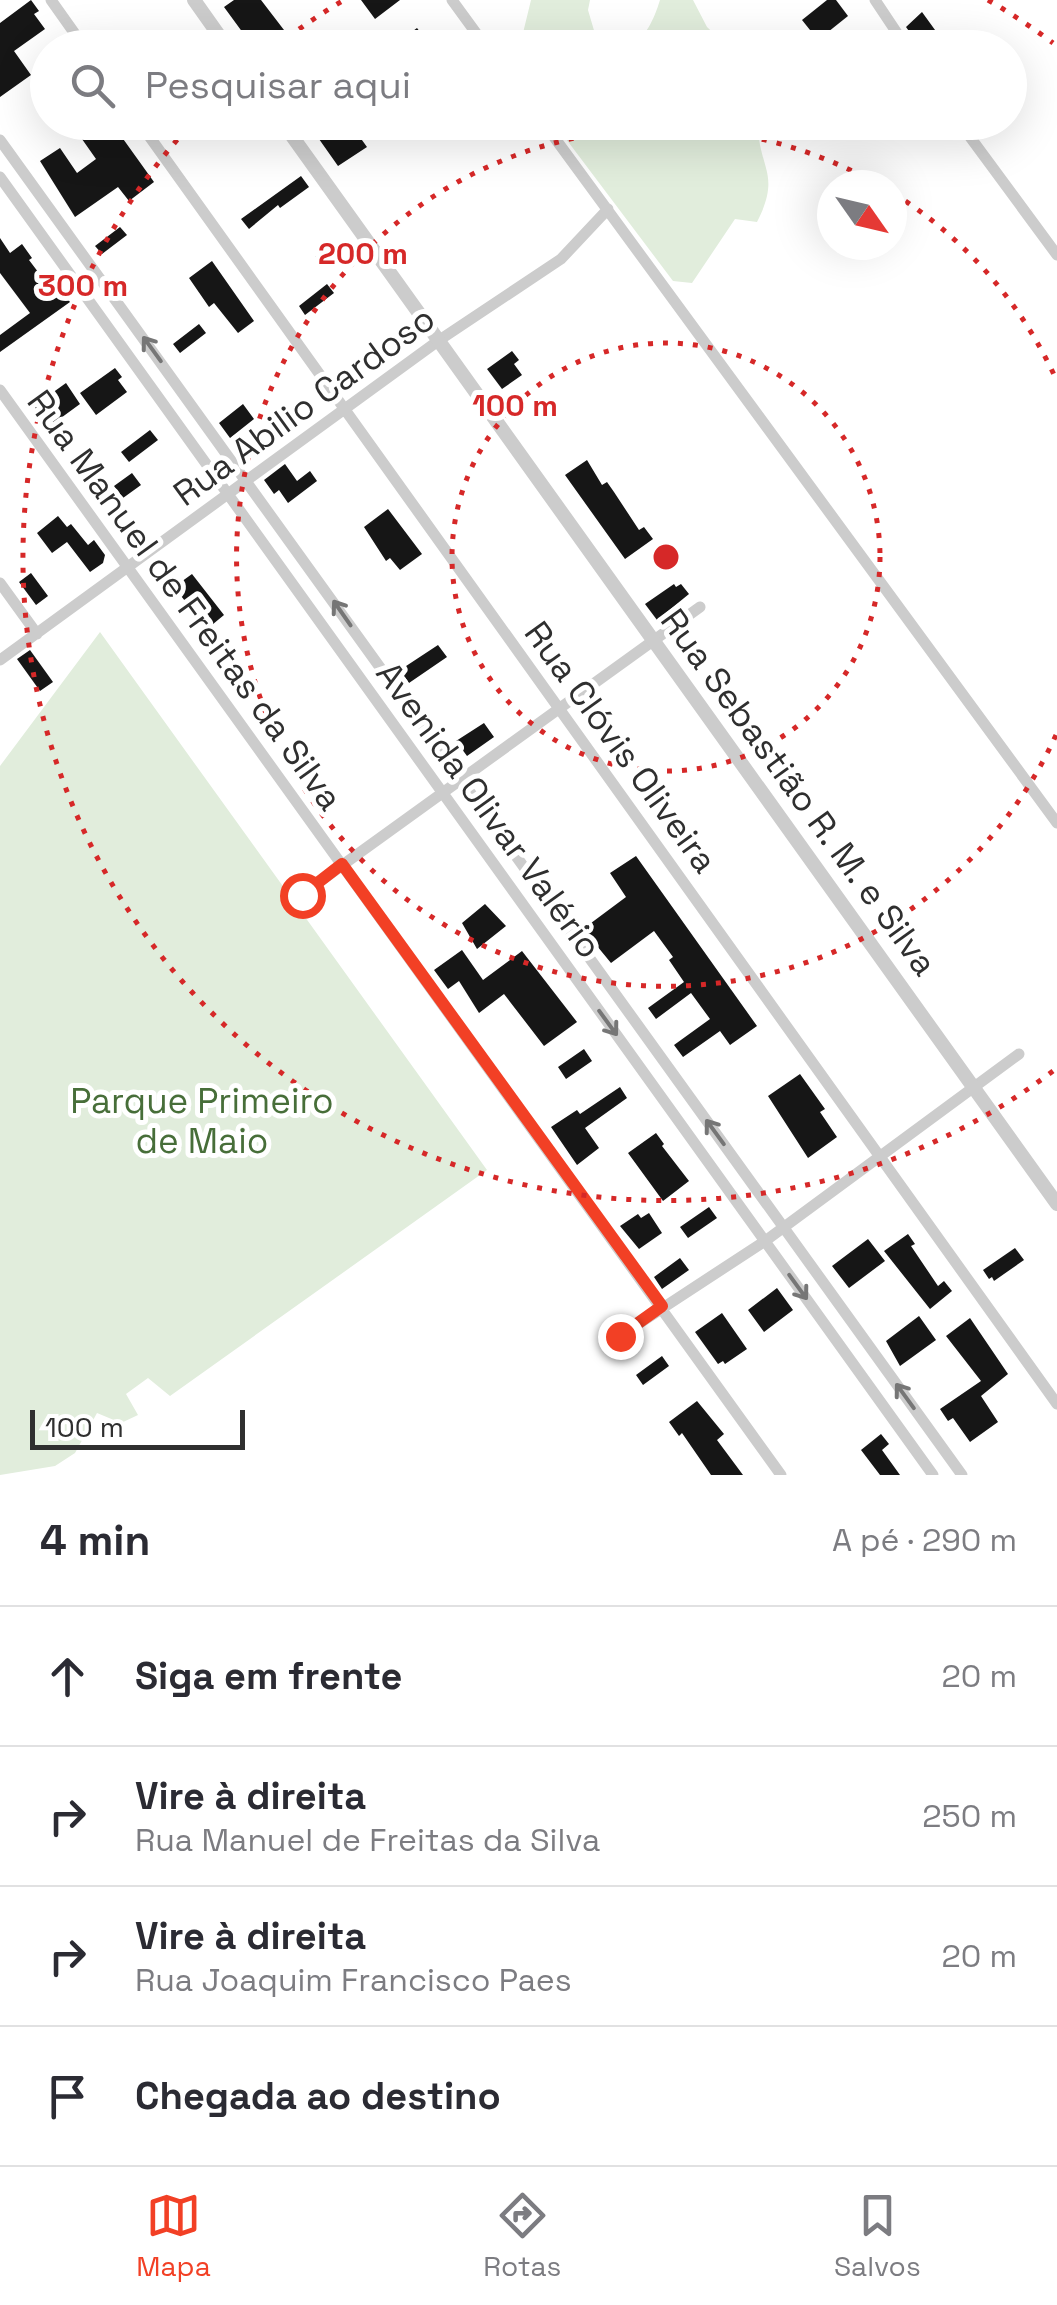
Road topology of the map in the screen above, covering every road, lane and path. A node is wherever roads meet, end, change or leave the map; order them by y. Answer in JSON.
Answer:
{"nodes":[{"id":1,"x":52,"y":0,"type":"edge"},
{"id":2,"x":194,"y":0,"type":"edge"},
{"id":3,"x":452,"y":0,"type":"edge"},
{"id":4,"x":875,"y":0,"type":"edge"},
{"id":5,"x":73,"y":30,"type":"edge"},
{"id":6,"x":215,"y":30,"type":"edge"},
{"id":7,"x":474,"y":30,"type":"edge"},
{"id":8,"x":895,"y":30,"type":"edge"},
{"id":9,"x":0,"y":140,"type":"edge"},
{"id":10,"x":152,"y":140,"type":"edge"},
{"id":11,"x":295,"y":140,"type":"edge"},
{"id":12,"x":557,"y":140,"type":"edge"},
{"id":13,"x":972,"y":140,"type":"edge"},
{"id":14,"x":0,"y":177,"type":"edge"},
{"id":15,"x":608,"y":209,"type":"junction"},
{"id":16,"x":1057,"y":256,"type":"edge"},
{"id":17,"x":438,"y":341,"type":"junction"},
{"id":18,"x":0,"y":390,"type":"edge"},
{"id":19,"x":344,"y":409,"type":"junction"},
{"id":20,"x":248,"y":480,"type":"junction"},
{"id":21,"x":228,"y":494,"type":"junction"},
{"id":22,"x":128,"y":568,"type":"junction"},
{"id":23,"x":0,"y":583,"type":"edge"},
{"id":24,"x":700,"y":606,"type":"dead end"},
{"id":25,"x":36,"y":634,"type":"junction"},
{"id":26,"x":653,"y":640,"type":"junction"},
{"id":27,"x":0,"y":660,"type":"edge"},
{"id":28,"x":558,"y":708,"type":"junction"},
{"id":29,"x":460,"y":779,"type":"junction"},
{"id":30,"x":442,"y":792,"type":"junction"},
{"id":31,"x":1057,"y":822,"type":"edge"},
{"id":32,"x":342,"y":864,"type":"junction"},
{"id":33,"x":302,"y":895,"type":"dead end"},
{"id":34,"x":1019,"y":1054,"type":"dead end"},
{"id":35,"x":974,"y":1088,"type":"junction"},
{"id":36,"x":880,"y":1158,"type":"junction"},
{"id":37,"x":1057,"y":1204,"type":"edge"},
{"id":38,"x":784,"y":1226,"type":"junction"},
{"id":39,"x":764,"y":1240,"type":"junction"},
{"id":40,"x":662,"y":1306,"type":"junction"},
{"id":41,"x":620,"y":1336,"type":"dead end"},
{"id":42,"x":1057,"y":1404,"type":"edge"},
{"id":43,"x":782,"y":1475,"type":"edge"},
{"id":44,"x":933,"y":1475,"type":"edge"},
{"id":45,"x":962,"y":1475,"type":"edge"}],
"edges":[{"from":1,"to":5,"type":"street"},
{"from":2,"to":6,"type":"street"},
{"from":3,"to":7,"type":"street"},
{"from":4,"to":8,"type":"street"},
{"from":20,"to":9,"type":"street","one_way":true},
{"from":10,"to":19,"type":"street","name":"Rua Clóvis Oliveira"},
{"from":11,"to":17,"type":"street","name":"Rua Sebastião R. M. e Silva"},
{"from":12,"to":15,"type":"street"},
{"from":13,"to":16,"type":"street"},
{"from":14,"to":21,"type":"street","name":"Avenida Olivar Valério"},
{"from":15,"to":17,"type":"street","name":"Rua Abilio Cardoso"},
{"from":15,"to":31,"type":"street"},
{"from":17,"to":19,"type":"street","name":"Rua Abilio Cardoso"},
{"from":17,"to":26,"type":"street","name":"Rua Sebastião R. M. e Silva"},
{"from":18,"to":22,"type":"street","name":"Rua Manuel de Freitas da Silva"},
{"from":19,"to":20,"type":"street","name":"Rua Abilio Cardoso"},
{"from":19,"to":28,"type":"street","name":"Rua Clóvis Oliveira"},
{"from":20,"to":21,"type":"street","name":"Rua Abilio Cardoso"},
{"from":29,"to":20,"type":"street","one_way":true},
{"from":21,"to":22,"type":"street","name":"Rua Abilio Cardoso"},
{"from":21,"to":30,"type":"street","name":"Avenida Olivar Valério"},
{"from":22,"to":25,"type":"street","name":"Rua Abilio Cardoso"},
{"from":22,"to":32,"type":"street","name":"Rua Manuel de Freitas da Silva"},
{"from":23,"to":25,"type":"street"},
{"from":24,"to":26,"type":"street"},
{"from":25,"to":27,"type":"street","name":"Rua Abilio Cardoso"},
{"from":26,"to":28,"type":"street"},
{"from":26,"to":35,"type":"street","name":"Rua Sebastião R. M. e Silva"},
{"from":28,"to":29,"type":"street"},
{"from":28,"to":36,"type":"street","name":"Rua Clóvis Oliveira"},
{"from":29,"to":30,"type":"street"},
{"from":38,"to":29,"type":"street","one_way":true},
{"from":30,"to":32,"type":"street"},
{"from":30,"to":39,"type":"street","name":"Avenida Olivar Valério","one_way":true},
{"from":32,"to":33,"type":"street"},
{"from":32,"to":40,"type":"street","name":"Rua Manuel de Freitas da Silva"},
{"from":34,"to":35,"type":"street"},
{"from":35,"to":36,"type":"street"},
{"from":35,"to":37,"type":"street","name":"Rua Sebastião R. M. e Silva"},
{"from":36,"to":38,"type":"street"},
{"from":36,"to":42,"type":"street","name":"Rua Clóvis Oliveira"},
{"from":38,"to":39,"type":"street"},
{"from":45,"to":38,"type":"street","one_way":true},
{"from":39,"to":40,"type":"street"},
{"from":39,"to":44,"type":"street","name":"Avenida Olivar Valério","one_way":true},
{"from":40,"to":41,"type":"street"},
{"from":40,"to":43,"type":"street","name":"Rua Manuel de Freitas da Silva"}]}
